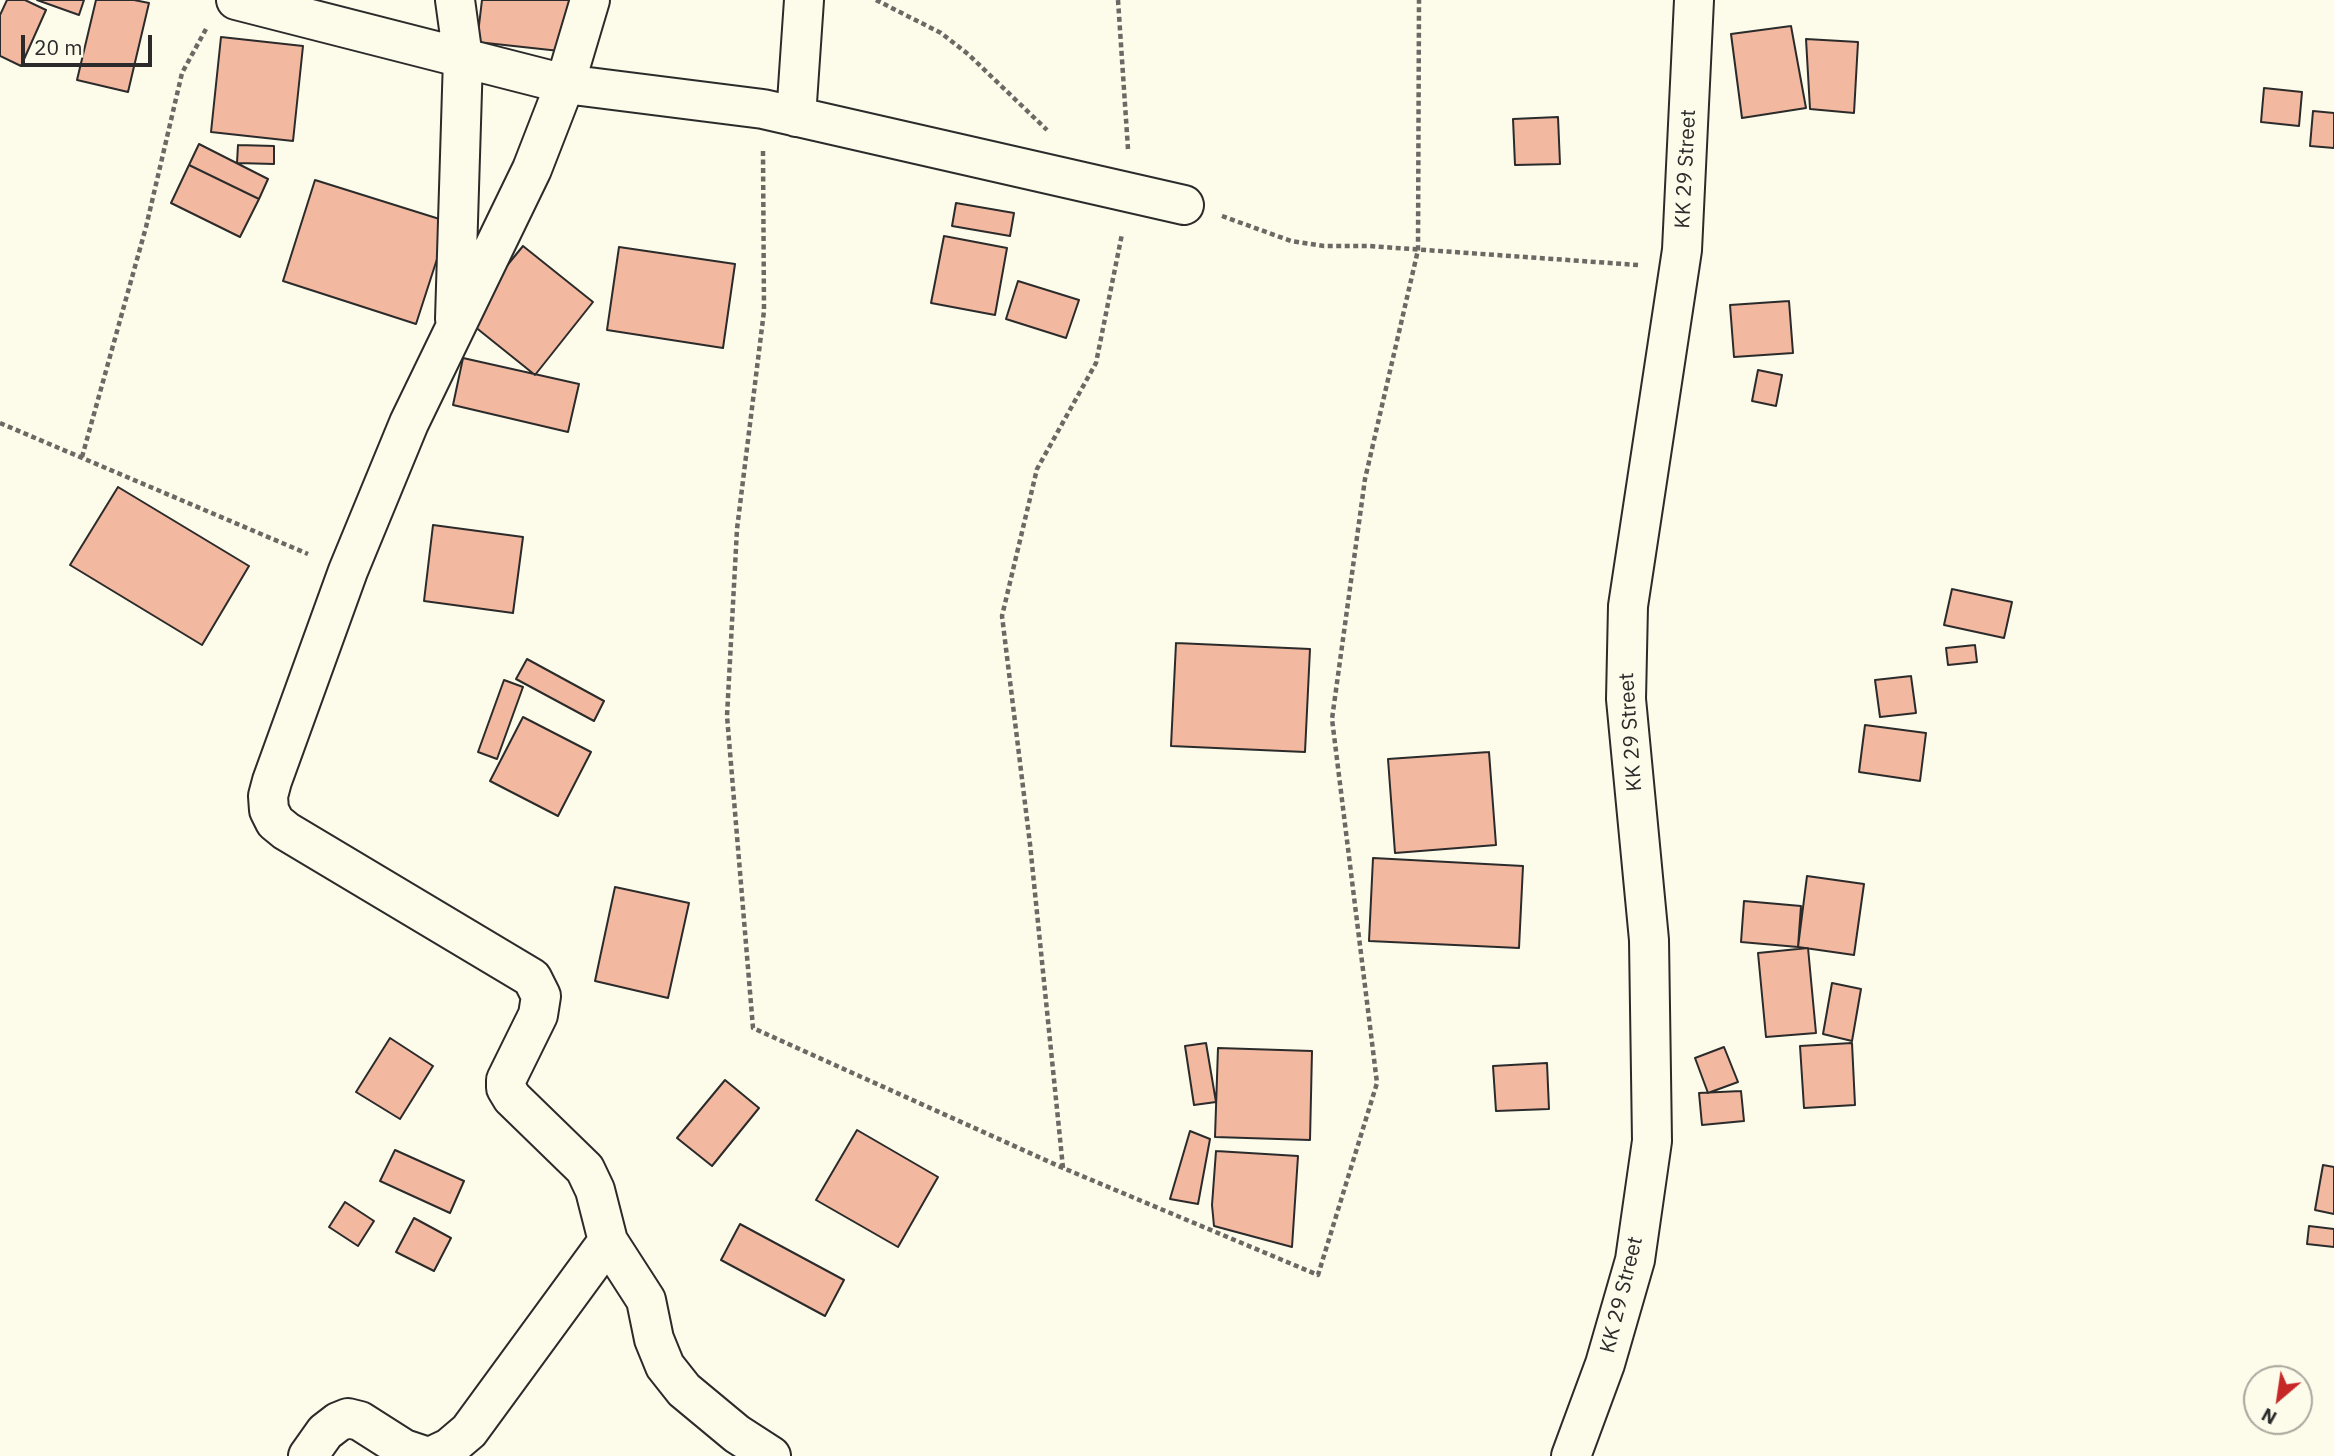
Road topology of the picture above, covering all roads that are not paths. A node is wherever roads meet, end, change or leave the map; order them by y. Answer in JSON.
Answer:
{"nodes":[{"id":1,"x":455,"y":0,"type":"edge"},
{"id":2,"x":590,"y":0,"type":"edge"},
{"id":3,"x":804,"y":0,"type":"edge"},
{"id":4,"x":1694,"y":0,"type":"edge"},
{"id":5,"x":223,"y":12,"type":"edge"},
{"id":6,"x":463,"y":58,"type":"junction"},
{"id":7,"x":565,"y":84,"type":"junction"},
{"id":8,"x":780,"y":113,"type":"junction"},
{"id":9,"x":1184,"y":205,"type":"road end"},
{"id":10,"x":455,"y":332,"type":"junction"},
{"id":11,"x":608,"y":1241,"type":"junction"},
{"id":12,"x":308,"y":1456,"type":"edge"},
{"id":13,"x":425,"y":1456,"type":"edge"},
{"id":14,"x":432,"y":1456,"type":"edge"},
{"id":15,"x":771,"y":1456,"type":"edge"},
{"id":16,"x":1570,"y":1456,"type":"edge"}],
"edges":[{"from":1,"to":6,"type":"street"},
{"from":2,"to":7,"type":"street"},
{"from":3,"to":8,"type":"street"},
{"from":4,"to":16,"type":"street","name":"KK 29 Street"},
{"from":5,"to":6,"type":"street"},
{"from":6,"to":7,"type":"street"},
{"from":6,"to":10,"type":"street"},
{"from":7,"to":8,"type":"street"},
{"from":7,"to":10,"type":"street"},
{"from":8,"to":9,"type":"street"},
{"from":10,"to":11,"type":"street"},
{"from":11,"to":14,"type":"street"},
{"from":11,"to":15,"type":"street"},
{"from":12,"to":13,"type":"street"}]}
